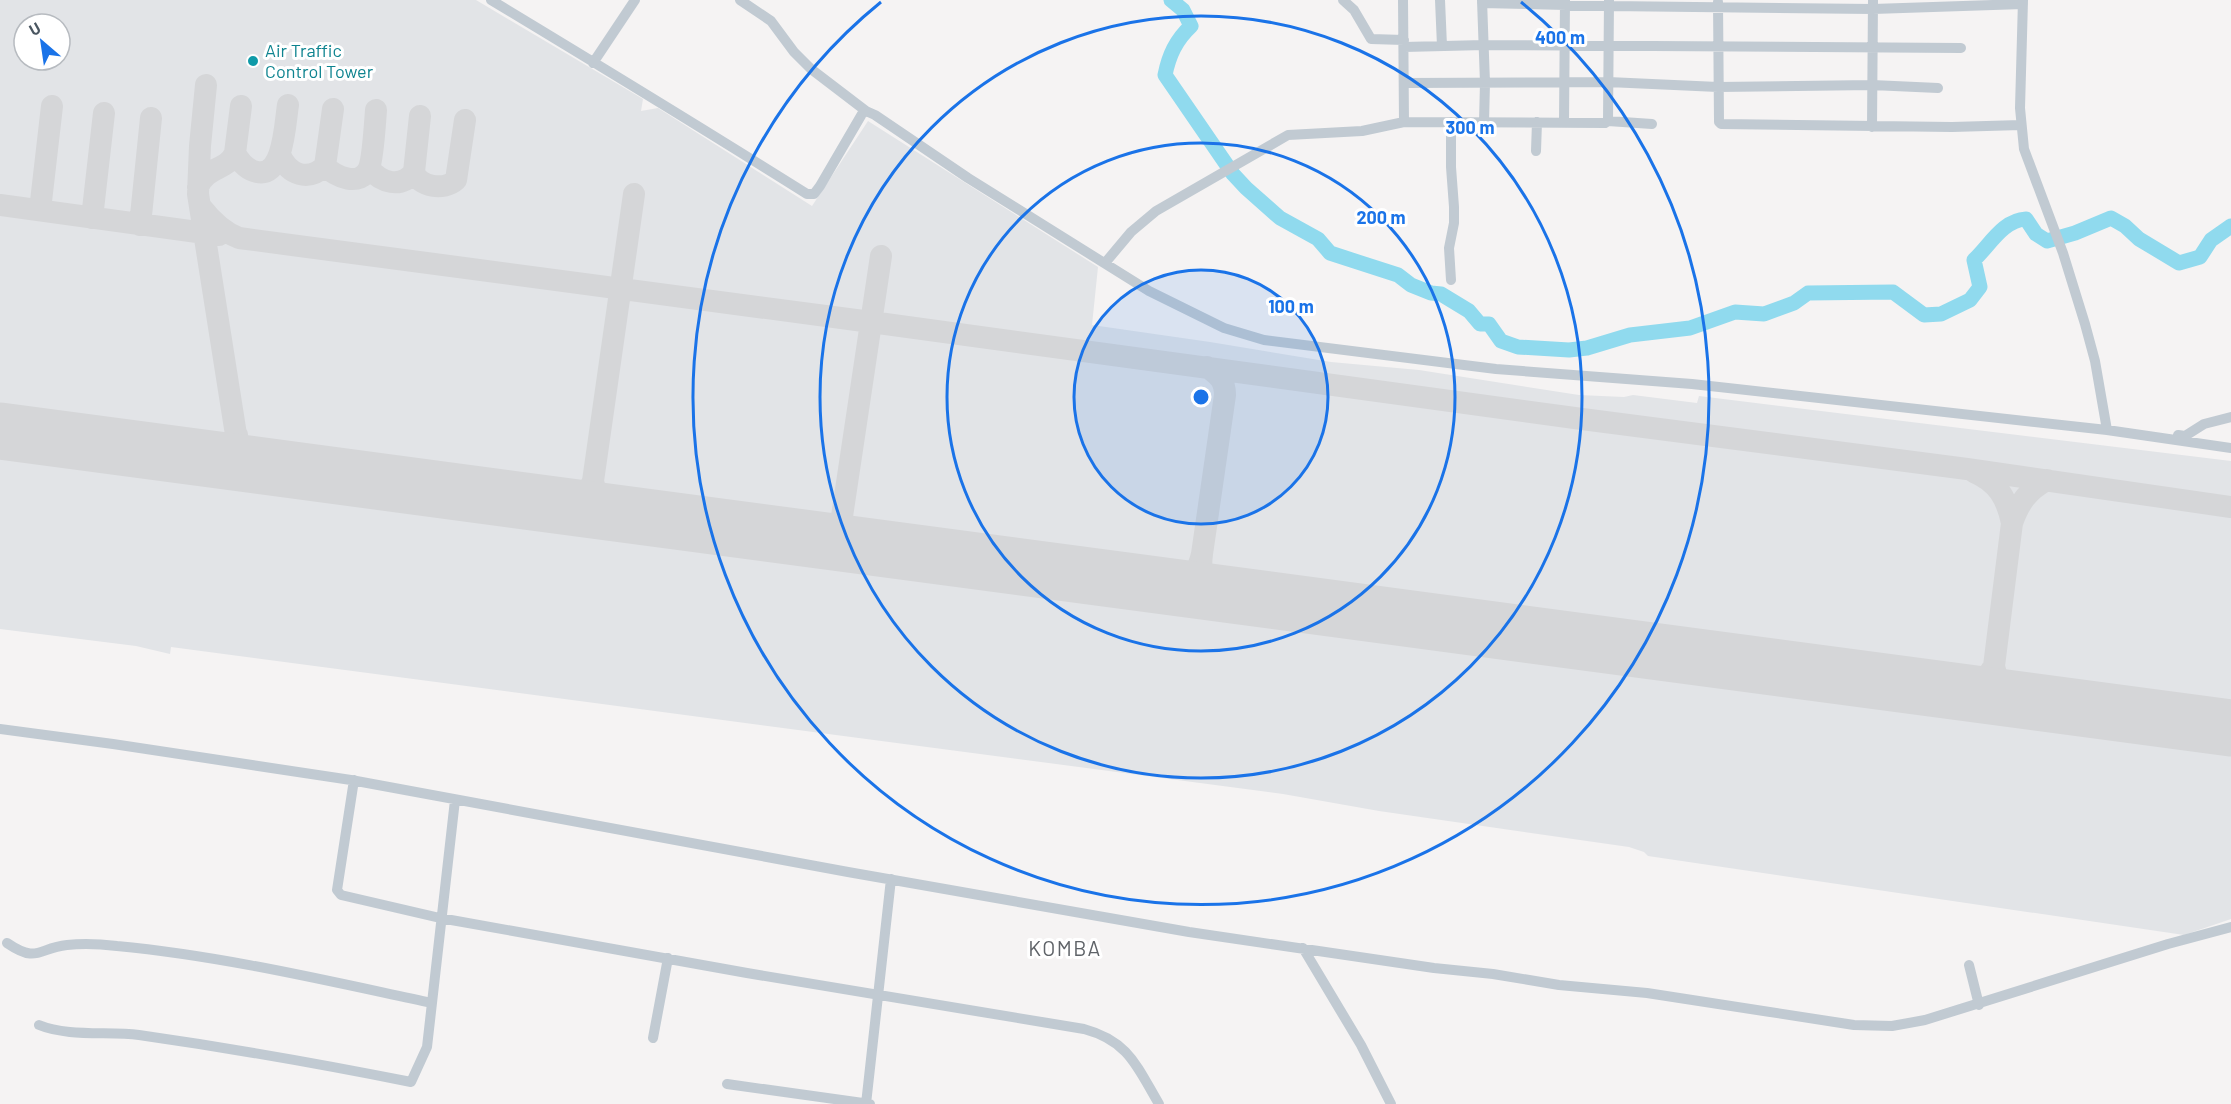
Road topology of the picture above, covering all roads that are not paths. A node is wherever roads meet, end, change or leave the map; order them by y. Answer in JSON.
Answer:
{"nodes":[{"id":1,"x":491,"y":0,"type":"edge"},
{"id":2,"x":635,"y":0,"type":"edge"},
{"id":3,"x":740,"y":0,"type":"edge"},
{"id":4,"x":1343,"y":0,"type":"edge"},
{"id":5,"x":1403,"y":0,"type":"edge"},
{"id":6,"x":1440,"y":0,"type":"edge"},
{"id":7,"x":1482,"y":1,"type":"edge"},
{"id":8,"x":1565,"y":2,"type":"edge"},
{"id":9,"x":2023,"y":2,"type":"edge"},
{"id":10,"x":1609,"y":3,"type":"edge"},
{"id":11,"x":1718,"y":3,"type":"edge"},
{"id":12,"x":1873,"y":4,"type":"edge"},
{"id":13,"x":1404,"y":43,"type":"junction"},
{"id":14,"x":1484,"y":45,"type":"junction"},
{"id":15,"x":1442,"y":46,"type":"junction"},
{"id":16,"x":1566,"y":46,"type":"junction"},
{"id":17,"x":1608,"y":46,"type":"junction"},
{"id":18,"x":1872,"y":46,"type":"junction"},
{"id":19,"x":1719,"y":47,"type":"junction"},
{"id":20,"x":1961,"y":48,"type":"dead end"},
{"id":21,"x":592,"y":63,"type":"junction"},
{"id":22,"x":1565,"y":82,"type":"junction"},
{"id":23,"x":1608,"y":82,"type":"junction"},
{"id":24,"x":1405,"y":83,"type":"junction"},
{"id":25,"x":1485,"y":83,"type":"junction"},
{"id":26,"x":1872,"y":85,"type":"junction"},
{"id":27,"x":1718,"y":87,"type":"junction"},
{"id":28,"x":1938,"y":88,"type":"dead end"},
{"id":29,"x":866,"y":111,"type":"junction"},
{"id":30,"x":1608,"y":121,"type":"junction"},
{"id":31,"x":1404,"y":122,"type":"junction"},
{"id":32,"x":1451,"y":122,"type":"junction"},
{"id":33,"x":1484,"y":122,"type":"junction"},
{"id":34,"x":1537,"y":122,"type":"junction"},
{"id":35,"x":1564,"y":122,"type":"junction"},
{"id":36,"x":1652,"y":124,"type":"dead end"},
{"id":37,"x":2021,"y":125,"type":"junction"},
{"id":38,"x":1872,"y":127,"type":"junction"},
{"id":39,"x":1536,"y":152,"type":"dead end"},
{"id":40,"x":1105,"y":263,"type":"junction"},
{"id":41,"x":1451,"y":280,"type":"dead end"},
{"id":42,"x":2231,"y":417,"type":"edge"},
{"id":43,"x":2106,"y":427,"type":"junction"},
{"id":44,"x":2231,"y":448,"type":"edge"},
{"id":45,"x":0,"y":729,"type":"edge"},
{"id":46,"x":354,"y":780,"type":"junction"},
{"id":47,"x":455,"y":800,"type":"junction"},
{"id":48,"x":891,"y":879,"type":"junction"},
{"id":49,"x":440,"y":918,"type":"junction"},
{"id":50,"x":2231,"y":927,"type":"edge"},
{"id":51,"x":7,"y":943,"type":"dead end"},
{"id":52,"x":1303,"y":948,"type":"junction"},
{"id":53,"x":668,"y":958,"type":"junction"},
{"id":54,"x":1969,"y":965,"type":"dead end"},
{"id":55,"x":878,"y":996,"type":"junction"},
{"id":56,"x":432,"y":1003,"type":"junction"},
{"id":57,"x":1979,"y":1005,"type":"junction"},
{"id":58,"x":39,"y":1025,"type":"dead end"},
{"id":59,"x":653,"y":1038,"type":"dead end"},
{"id":60,"x":727,"y":1084,"type":"dead end"},
{"id":61,"x":867,"y":1104,"type":"edge"},
{"id":62,"x":1159,"y":1104,"type":"edge"},
{"id":63,"x":1391,"y":1104,"type":"edge"}],
"edges":[{"from":1,"to":21,"type":"street"},
{"from":2,"to":21,"type":"street"},
{"from":3,"to":29,"type":"street"},
{"from":4,"to":13,"type":"street"},
{"from":5,"to":13,"type":"street"},
{"from":6,"to":15,"type":"street"},
{"from":7,"to":8,"type":"street"},
{"from":7,"to":14,"type":"street"},
{"from":8,"to":10,"type":"street"},
{"from":8,"to":16,"type":"street"},
{"from":9,"to":12,"type":"street"},
{"from":9,"to":37,"type":"street"},
{"from":10,"to":11,"type":"street"},
{"from":10,"to":17,"type":"street"},
{"from":11,"to":12,"type":"street"},
{"from":11,"to":19,"type":"street"},
{"from":12,"to":18,"type":"street"},
{"from":13,"to":15,"type":"street"},
{"from":13,"to":24,"type":"street"},
{"from":14,"to":15,"type":"street"},
{"from":14,"to":16,"type":"street"},
{"from":14,"to":25,"type":"street"},
{"from":16,"to":17,"type":"street"},
{"from":16,"to":22,"type":"street"},
{"from":17,"to":19,"type":"street"},
{"from":17,"to":23,"type":"street"},
{"from":18,"to":19,"type":"street"},
{"from":18,"to":20,"type":"street"},
{"from":18,"to":26,"type":"street"},
{"from":19,"to":27,"type":"street"},
{"from":21,"to":29,"type":"street"},
{"from":22,"to":23,"type":"street"},
{"from":22,"to":25,"type":"street"},
{"from":22,"to":35,"type":"street"},
{"from":23,"to":27,"type":"street"},
{"from":23,"to":30,"type":"street"},
{"from":24,"to":25,"type":"street"},
{"from":24,"to":31,"type":"street"},
{"from":25,"to":33,"type":"street"},
{"from":26,"to":27,"type":"street"},
{"from":26,"to":28,"type":"street"},
{"from":26,"to":38,"type":"street"},
{"from":27,"to":38,"type":"street"},
{"from":29,"to":40,"type":"street"},
{"from":30,"to":35,"type":"street"},
{"from":30,"to":36,"type":"street"},
{"from":31,"to":32,"type":"street"},
{"from":31,"to":40,"type":"street"},
{"from":32,"to":33,"type":"street"},
{"from":32,"to":41,"type":"street"},
{"from":33,"to":34,"type":"street"},
{"from":34,"to":35,"type":"street"},
{"from":34,"to":39,"type":"street"},
{"from":37,"to":38,"type":"street"},
{"from":37,"to":43,"type":"street"},
{"from":40,"to":43,"type":"street"},
{"from":42,"to":43,"type":"street"},
{"from":43,"to":44,"type":"street"},
{"from":45,"to":46,"type":"street"},
{"from":46,"to":47,"type":"street"},
{"from":46,"to":49,"type":"street"},
{"from":47,"to":48,"type":"street"},
{"from":47,"to":49,"type":"street"},
{"from":48,"to":52,"type":"street"},
{"from":48,"to":55,"type":"street"},
{"from":49,"to":53,"type":"street"},
{"from":49,"to":56,"type":"street"},
{"from":50,"to":57,"type":"street"},
{"from":51,"to":56,"type":"street"},
{"from":52,"to":57,"type":"street"},
{"from":52,"to":63,"type":"street"},
{"from":53,"to":55,"type":"street"},
{"from":53,"to":59,"type":"street"},
{"from":54,"to":57,"type":"street"},
{"from":55,"to":61,"type":"street"},
{"from":55,"to":62,"type":"street"},
{"from":56,"to":58,"type":"street"},
{"from":60,"to":61,"type":"street"}]}
